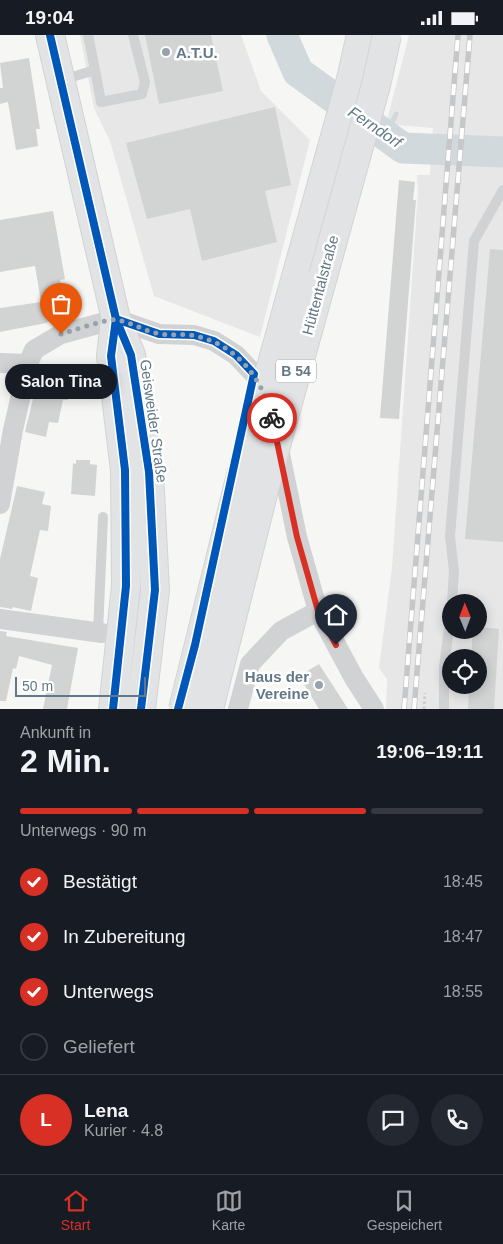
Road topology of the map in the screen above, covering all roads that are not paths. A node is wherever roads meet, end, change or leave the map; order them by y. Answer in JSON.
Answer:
{"nodes":[{"id":1,"x":50,"y":35,"type":"edge"},
{"id":2,"x":88,"y":35,"type":"edge"},
{"id":3,"x":133,"y":35,"type":"edge"},
{"id":4,"x":361,"y":35,"type":"edge"},
{"id":5,"x":387,"y":35,"type":"edge"},
{"id":6,"x":95,"y":70,"type":"junction"},
{"id":7,"x":59,"y":81,"type":"junction"},
{"id":8,"x":503,"y":190,"type":"edge"},
{"id":9,"x":116,"y":319,"type":"junction"},
{"id":10,"x":0,"y":363,"type":"edge"},
{"id":11,"x":28,"y":364,"type":"junction"},
{"id":12,"x":0,"y":499,"type":"edge"},
{"id":13,"x":102,"y":517,"type":"dead end"},
{"id":14,"x":453,"y":594,"type":"edge"},
{"id":15,"x":318,"y":611,"type":"junction"},
{"id":16,"x":0,"y":619,"type":"edge"},
{"id":17,"x":100,"y":633,"type":"joint"},
{"id":18,"x":448,"y":639,"type":"edge"},
{"id":19,"x":113,"y":709,"type":"edge"},
{"id":20,"x":141,"y":709,"type":"edge"},
{"id":21,"x":183,"y":709,"type":"edge"},
{"id":22,"x":209,"y":709,"type":"edge"},
{"id":23,"x":238,"y":709,"type":"edge"},
{"id":24,"x":374,"y":709,"type":"edge"},
{"id":25,"x":444,"y":709,"type":"edge"}],
"edges":[{"from":1,"to":7,"type":"main road","name":"Geisweider Straße"},
{"from":2,"to":6,"type":"lane"},
{"from":3,"to":6,"type":"lane"},
{"from":4,"to":21,"type":"main road","name":"Hüttentalstraße","number":"B 54","bridge":true},
{"from":5,"to":22,"type":"main road","name":"Hüttentalstraße","number":"B 54","bridge":true},
{"from":6,"to":7,"type":"lane"},
{"from":7,"to":9,"type":"main road","name":"Geisweider Straße"},
{"from":8,"to":14,"type":"lane"},
{"from":9,"to":11,"type":"street"},
{"from":9,"to":15,"type":"street"},
{"from":9,"to":19,"type":"main road","name":"Geisweider Straße"},
{"from":9,"to":20,"type":"main road","name":"Geisweider Straße"},
{"from":10,"to":11,"type":"street"},
{"from":11,"to":12,"type":"street"},
{"from":13,"to":17,"type":"lane"},
{"from":15,"to":23,"type":"street"},
{"from":15,"to":24,"type":"street"},
{"from":16,"to":17,"type":"street"},
{"from":18,"to":25,"type":"lane"}]}
